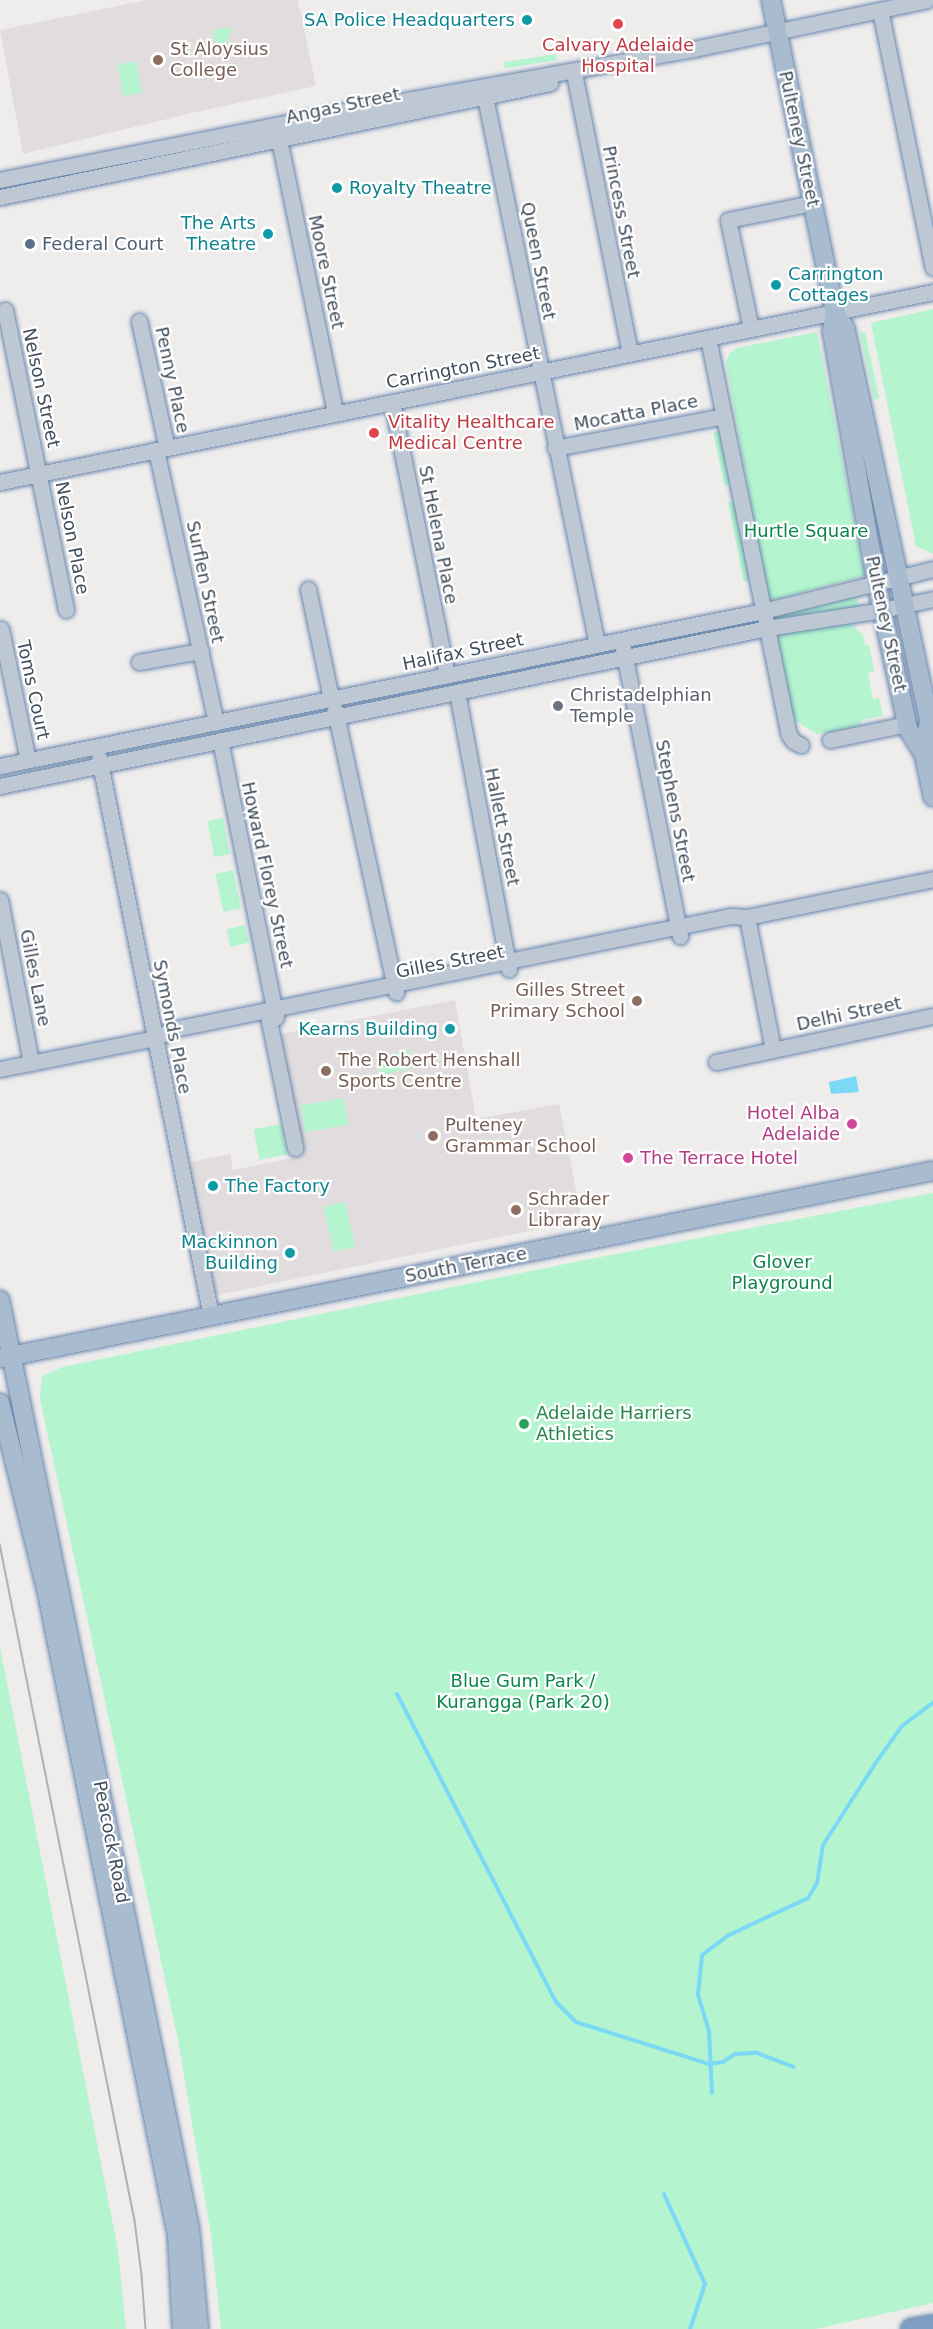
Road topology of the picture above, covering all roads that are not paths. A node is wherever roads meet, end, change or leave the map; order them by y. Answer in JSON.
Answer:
{"nodes":[{"id":1,"x":771,"y":0,"type":"edge"},
{"id":2,"x":927,"y":0,"type":"edge"},
{"id":3,"x":869,"y":8,"type":"edge"},
{"id":4,"x":777,"y":31,"type":"junction"},
{"id":5,"x":693,"y":49,"type":"junction"},
{"id":6,"x":575,"y":78,"type":"junction"},
{"id":7,"x":485,"y":97,"type":"junction"},
{"id":8,"x":279,"y":139,"type":"junction"},
{"id":9,"x":0,"y":180,"type":"edge"},
{"id":10,"x":0,"y":197,"type":"edge"},
{"id":11,"x":812,"y":203,"type":"junction"},
{"id":12,"x":933,"y":268,"type":"edge"},
{"id":13,"x":933,"y":292,"type":"edge"},
{"id":14,"x":5,"y":310,"type":"dead end"},
{"id":15,"x":835,"y":312,"type":"junction"},
{"id":16,"x":139,"y":321,"type":"dead end"},
{"id":17,"x":751,"y":329,"type":"junction"},
{"id":18,"x":708,"y":338,"type":"junction"},
{"id":19,"x":630,"y":354,"type":"junction"},
{"id":20,"x":541,"y":372,"type":"junction"},
{"id":21,"x":392,"y":402,"type":"junction"},
{"id":22,"x":335,"y":413,"type":"junction"},
{"id":23,"x":724,"y":416,"type":"junction"},
{"id":24,"x":555,"y":448,"type":"junction"},
{"id":25,"x":161,"y":449,"type":"junction"},
{"id":26,"x":39,"y":474,"type":"junction"},
{"id":27,"x":0,"y":482,"type":"edge"},
{"id":28,"x":933,"y":569,"type":"edge"},
{"id":29,"x":899,"y":576,"type":"junction"},
{"id":30,"x":876,"y":581,"type":"junction"},
{"id":31,"x":308,"y":589,"type":"dead end"},
{"id":32,"x":933,"y":599,"type":"edge"},
{"id":33,"x":905,"y":605,"type":"junction"},
{"id":34,"x":66,"y":610,"type":"dead end"},
{"id":35,"x":763,"y":610,"type":"junction"},
{"id":36,"x":882,"y":610,"type":"junction"},
{"id":37,"x":767,"y":628,"type":"junction"},
{"id":38,"x":1,"y":629,"type":"edge"},
{"id":39,"x":621,"y":639,"type":"junction"},
{"id":40,"x":597,"y":644,"type":"junction"},
{"id":41,"x":201,"y":651,"type":"junction"},
{"id":42,"x":624,"y":657,"type":"junction"},
{"id":43,"x":139,"y":662,"type":"dead end"},
{"id":44,"x":447,"y":675,"type":"junction"},
{"id":45,"x":457,"y":692,"type":"junction"},
{"id":46,"x":332,"y":698,"type":"junction"},
{"id":47,"x":337,"y":717,"type":"junction"},
{"id":48,"x":931,"y":719,"type":"edge"},
{"id":49,"x":216,"y":722,"type":"junction"},
{"id":50,"x":907,"y":724,"type":"junction"},
{"id":51,"x":830,"y":740,"type":"dead end"},
{"id":52,"x":220,"y":741,"type":"junction"},
{"id":53,"x":97,"y":746,"type":"junction"},
{"id":54,"x":801,"y":746,"type":"dead end"},
{"id":55,"x":924,"y":755,"type":"junction"},
{"id":56,"x":28,"y":760,"type":"junction"},
{"id":57,"x":101,"y":765,"type":"junction"},
{"id":58,"x":0,"y":766,"type":"edge"},
{"id":59,"x":0,"y":786,"type":"edge"},
{"id":60,"x":933,"y":796,"type":"edge"},
{"id":61,"x":933,"y":879,"type":"edge"},
{"id":62,"x":0,"y":900,"type":"edge"},
{"id":63,"x":747,"y":917,"type":"junction"},
{"id":64,"x":679,"y":931,"type":"junction"},
{"id":65,"x":508,"y":966,"type":"junction"},
{"id":66,"x":395,"y":989,"type":"junction"},
{"id":67,"x":272,"y":1014,"type":"junction"},
{"id":68,"x":933,"y":1016,"type":"edge"},
{"id":69,"x":157,"y":1037,"type":"junction"},
{"id":70,"x":773,"y":1049,"type":"junction"},
{"id":71,"x":716,"y":1062,"type":"dead end"},
{"id":72,"x":32,"y":1063,"type":"junction"},
{"id":73,"x":0,"y":1069,"type":"edge"},
{"id":74,"x":295,"y":1148,"type":"dead end"},
{"id":75,"x":933,"y":1172,"type":"edge"},
{"id":76,"x":0,"y":1300,"type":"edge"},
{"id":77,"x":211,"y":1316,"type":"junction"},
{"id":78,"x":6,"y":1357,"type":"edge"},
{"id":79,"x":0,"y":1403,"type":"edge"},
{"id":80,"x":84,"y":1740,"type":"junction"},
{"id":81,"x":933,"y":2325,"type":"edge"},
{"id":82,"x":182,"y":2329,"type":"edge"},
{"id":83,"x":199,"y":2329,"type":"edge"},
{"id":84,"x":911,"y":2329,"type":"edge"}],
"edges":[{"from":1,"to":4,"type":"main road","name":"Pulteney Street"},
{"from":2,"to":3,"type":"street","name":"Angas Street"},
{"from":3,"to":4,"type":"street","name":"Angas Street"},
{"from":3,"to":12,"type":"street"},
{"from":4,"to":5,"type":"street","name":"Angas Street"},
{"from":4,"to":11,"type":"main road","name":"Pulteney Street"},
{"from":5,"to":6,"type":"street","name":"Angas Street"},
{"from":5,"to":9,"type":"street","name":"Angas Street"},
{"from":6,"to":7,"type":"street","name":"Angas Street"},
{"from":6,"to":19,"type":"street","name":"Princess Street"},
{"from":7,"to":8,"type":"street","name":"Angas Street"},
{"from":7,"to":20,"type":"street","name":"Queen Street"},
{"from":8,"to":10,"type":"street","name":"Angas Street"},
{"from":8,"to":22,"type":"street","name":"Moore Street"},
{"from":11,"to":15,"type":"main road","name":"Pulteney Street"},
{"from":11,"to":17,"type":"street"},
{"from":13,"to":15,"type":"street","name":"Carrington Street"},
{"from":14,"to":26,"type":"street","name":"Nelson Street"},
{"from":15,"to":17,"type":"street","name":"Carrington Street"},
{"from":15,"to":29,"type":"main road","name":"Pulteney Street"},
{"from":15,"to":30,"type":"main road","name":"Pulteney Street"},
{"from":16,"to":25,"type":"street","name":"Penny Place"},
{"from":17,"to":18,"type":"street","name":"Carrington Street"},
{"from":18,"to":19,"type":"street","name":"Carrington Street"},
{"from":18,"to":23,"type":"street"},
{"from":19,"to":20,"type":"street","name":"Carrington Street"},
{"from":20,"to":21,"type":"street","name":"Carrington Street"},
{"from":20,"to":24,"type":"street","name":"Queen Street"},
{"from":21,"to":22,"type":"street","name":"Carrington Street"},
{"from":21,"to":44,"type":"street","name":"St Helena Place"},
{"from":22,"to":25,"type":"street","name":"Carrington Street"},
{"from":23,"to":24,"type":"street","name":"Mocatta Place"},
{"from":23,"to":35,"type":"street"},
{"from":24,"to":40,"type":"street","name":"Queen Street"},
{"from":25,"to":26,"type":"street","name":"Carrington Street"},
{"from":25,"to":41,"type":"street","name":"Surflen Street"},
{"from":26,"to":27,"type":"street","name":"Carrington Street"},
{"from":26,"to":34,"type":"street","name":"Nelson Place"},
{"from":28,"to":29,"type":"street","name":"Halifax Street"},
{"from":29,"to":30,"type":"street","name":"Halifax Street"},
{"from":29,"to":33,"type":"main road","name":"Pulteney Street"},
{"from":30,"to":35,"type":"street","name":"Halifax Street"},
{"from":30,"to":36,"type":"main road","name":"Pulteney Street"},
{"from":31,"to":46,"type":"street"},
{"from":32,"to":33,"type":"street","name":"Halifax Street"},
{"from":33,"to":36,"type":"street","name":"Halifax Street"},
{"from":33,"to":48,"type":"main road","name":"Pulteney Street"},
{"from":35,"to":37,"type":"street"},
{"from":35,"to":39,"type":"street","name":"Halifax Street"},
{"from":36,"to":37,"type":"street","name":"Halifax Street"},
{"from":36,"to":50,"type":"main road","name":"Pulteney Street"},
{"from":37,"to":42,"type":"street","name":"Halifax Street"},
{"from":37,"to":54,"type":"street"},
{"from":38,"to":56,"type":"street","name":"Toms Court"},
{"from":39,"to":40,"type":"street","name":"Halifax Street"},
{"from":39,"to":42,"type":"street","name":"Stephens Street"},
{"from":40,"to":44,"type":"street","name":"Halifax Street"},
{"from":41,"to":43,"type":"street"},
{"from":41,"to":49,"type":"street","name":"Surflen Street"},
{"from":42,"to":45,"type":"street","name":"Halifax Street"},
{"from":42,"to":64,"type":"street","name":"Stephens Street"},
{"from":44,"to":46,"type":"street","name":"Halifax Street"},
{"from":45,"to":47,"type":"street","name":"Halifax Street"},
{"from":45,"to":65,"type":"street","name":"Hallett Street"},
{"from":46,"to":47,"type":"street"},
{"from":46,"to":49,"type":"street","name":"Halifax Street"},
{"from":47,"to":52,"type":"street","name":"Halifax Street"},
{"from":47,"to":66,"type":"street"},
{"from":48,"to":55,"type":"main road","name":"Pulteney Street"},
{"from":49,"to":53,"type":"street","name":"Halifax Street"},
{"from":50,"to":51,"type":"street"},
{"from":50,"to":55,"type":"main road","name":"Pulteney Street"},
{"from":52,"to":57,"type":"street","name":"Halifax Street"},
{"from":52,"to":67,"type":"street","name":"Howard Florey Street"},
{"from":53,"to":56,"type":"street","name":"Halifax Street"},
{"from":53,"to":57,"type":"street","name":"Symonds Place"},
{"from":55,"to":60,"type":"main road","name":"Pulteney Street"},
{"from":56,"to":58,"type":"street","name":"Halifax Street"},
{"from":57,"to":59,"type":"street","name":"Halifax Street"},
{"from":57,"to":69,"type":"street","name":"Symonds Place"},
{"from":61,"to":63,"type":"street","name":"Gilles Street"},
{"from":62,"to":72,"type":"street","name":"Gilles Lane"},
{"from":63,"to":64,"type":"street","name":"Gilles Street"},
{"from":63,"to":70,"type":"street"},
{"from":64,"to":65,"type":"street","name":"Gilles Street"},
{"from":65,"to":66,"type":"street","name":"Gilles Street"},
{"from":66,"to":67,"type":"street","name":"Gilles Street"},
{"from":67,"to":69,"type":"street","name":"Gilles Street"},
{"from":67,"to":74,"type":"street","name":"Howard Florey Street"},
{"from":68,"to":70,"type":"street","name":"Delhi Street"},
{"from":69,"to":72,"type":"street","name":"Gilles Street"},
{"from":69,"to":77,"type":"street","name":"Symonds Place"},
{"from":70,"to":71,"type":"street","name":"Delhi Street"},
{"from":72,"to":73,"type":"street","name":"Gilles Street"},
{"from":75,"to":77,"type":"main road","name":"South Terrace"},
{"from":76,"to":78,"type":"main road","name":"Peacock Road"},
{"from":77,"to":78,"type":"main road","name":"South Terrace"},
{"from":78,"to":80,"type":"main road","name":"Peacock Road"},
{"from":79,"to":80,"type":"main road","name":"Peacock Road"},
{"from":80,"to":82,"type":"main road","name":"Peacock Road"},
{"from":80,"to":83,"type":"main road","name":"Peacock Road"},
{"from":81,"to":84,"type":"highway"}]}
